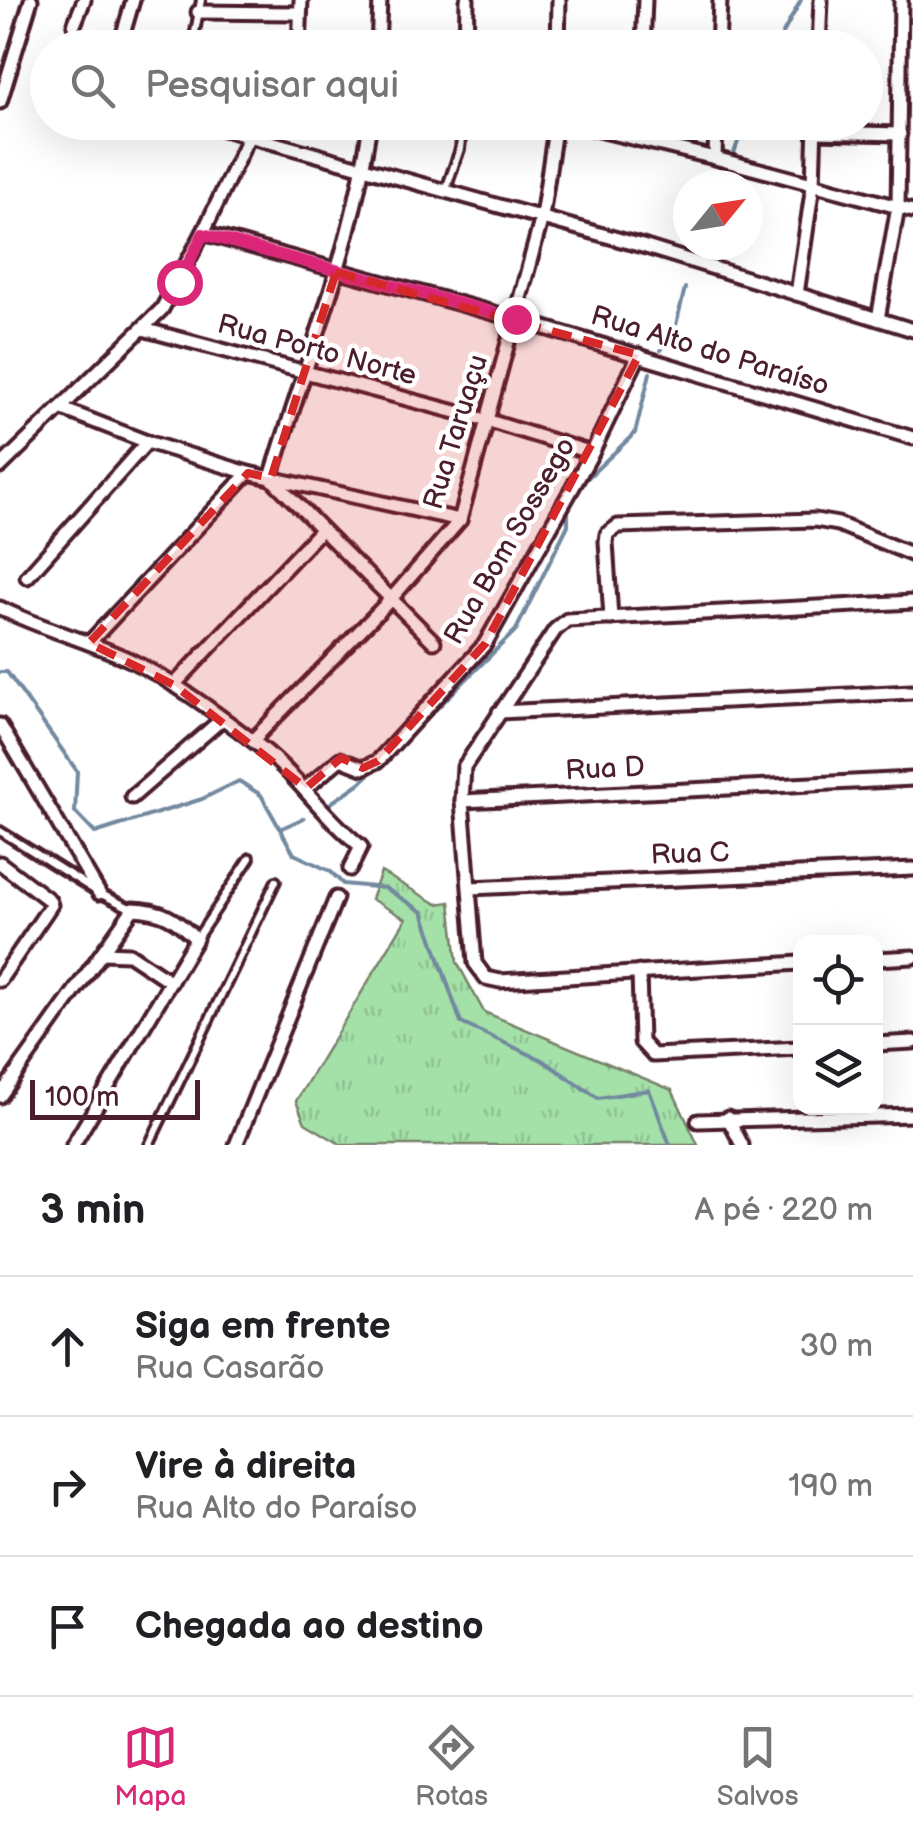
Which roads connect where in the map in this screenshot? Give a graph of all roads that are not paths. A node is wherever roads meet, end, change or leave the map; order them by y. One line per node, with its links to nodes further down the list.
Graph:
1 (31, 0): 21 (street)
2 (84, 0): 13 (street)
3 (133, 0): 14 (street)
4 (380, 0): 15 (street)
5 (467, 0): 16 (street)
6 (559, 0): 17 (street)
7 (645, 0): 18 (street)
8 (720, 0): 19 (street)
9 (821, 0): 20 (street)
10 (901, 0): 23 (street)
11 (199, 6): 12 (street)
12 (300, 7)
13 (74, 25)
14 (124, 30)
15 (379, 30)
16 (466, 30)
17 (558, 30)
18 (644, 30)
19 (719, 30)
20 (820, 30)
21 (0, 102)
22 (883, 133): 23 (street)
23 (900, 134): 36 (street)
24 (247, 140): 39 (street)
25 (263, 140): 33 (street)
26 (368, 140): 33 (street)
27 (461, 140): 35 (lane)
28 (553, 140): 38 (street, Rua Taruaçu)
29 (645, 140): 32 (street)
30 (716, 140): 32 (street)
31 (815, 140): 34 (street)
32 (715, 158): 34 (street)
33 (364, 169): 35 (street); 40 (street)
34 (813, 185): 36 (street); 41 (street)
35 (445, 192): 38 (street)
36 (898, 207): 37 (street); 43 (street)
37 (913, 211)
38 (542, 217): 41 (street); 42 (street, Rua Taruaçu)
39 (203, 234): 40 (street, Rua Alto do Paraíso); 44 (street)
40 (336, 272): 42 (street, Rua Alto do Paraíso); 47 (street)
41 (797, 294): 43 (street)
42 (516, 319): 46 (street, Rua Alto do Paraíso); 49 (street, Rua Taruaçu)
43 (878, 319): 45 (street)
44 (144, 329): 47 (street, Rua Porto Norte); 48 (street)
45 (913, 330)
46 (639, 356): 50 (street, Rua Alto do Paraíso); 52 (street, Rua Bom Sossego)
47 (302, 374): 49 (street, Rua Porto Norte); 55 (street)
48 (60, 408): 51 (street); 53 (street)
49 (486, 420): 52 (street, Rua Porto Norte); 56 (street, Rua Taruaçu)
50 (913, 438)
51 (147, 442): 54 (street); 59 (street)
52 (592, 454): 73 (street, Rua Bom Sossego)
53 (0, 466)
54 (248, 473): 55 (street); 65 (street)
55 (270, 478): 56 (street); 57 (street)
56 (460, 520): 60 (street, Rua Taruaçu)
57 (320, 531): 60 (street); 66 (street)
58 (913, 555): 63 (street)
59 (28, 576)
60 (391, 599): 64 (street); 71 (street, Rua Taruaçu)
61 (913, 602): 63 (street)
62 (0, 608): 65 (street)
63 (611, 618): 68 (street)
64 (434, 642)
65 (89, 643): 66 (street)
66 (174, 686): 69 (street)
67 (913, 692): 68 (street)
68 (500, 712): 75 (street)
69 (221, 720): 71 (street); 74 (street)
70 (0, 724): 83 (street)
71 (252, 740): 73 (street)
72 (913, 778): 75 (street, Rua D)
73 (306, 788): 79 (street)
74 (132, 797)
75 (462, 801): 82 (street)
76 (0, 831): 83 (lane)
77 (250, 858): 86 (lane)
78 (0, 863): 92 (street)
79 (350, 869)
80 (913, 869): 82 (street, Rua C)
81 (276, 881): 102 (lane)
82 (470, 888): 91 (street)
83 (99, 894): 85 (lane)
84 (336, 898): 103 (street)
85 (133, 909): 86 (street); 87 (street)
86 (196, 939): 93 (street)
87 (102, 952): 93 (street); 97 (street)
88 (913, 958): 89 (street)
89 (883, 960)
90 (793, 964): 91 (street)
91 (639, 972): 96 (street)
92 (0, 980)
93 (170, 982): 101 (street)
94 (913, 1042): 95 (street)
95 (883, 1044)
96 (793, 1048)
97 (0, 1096)
98 (913, 1116): 99 (street)
99 (728, 1118): 100 (street); 104 (street)
100 (698, 1120)
101 (73, 1145)
102 (149, 1145)
103 (236, 1145)
104 (742, 1145)

